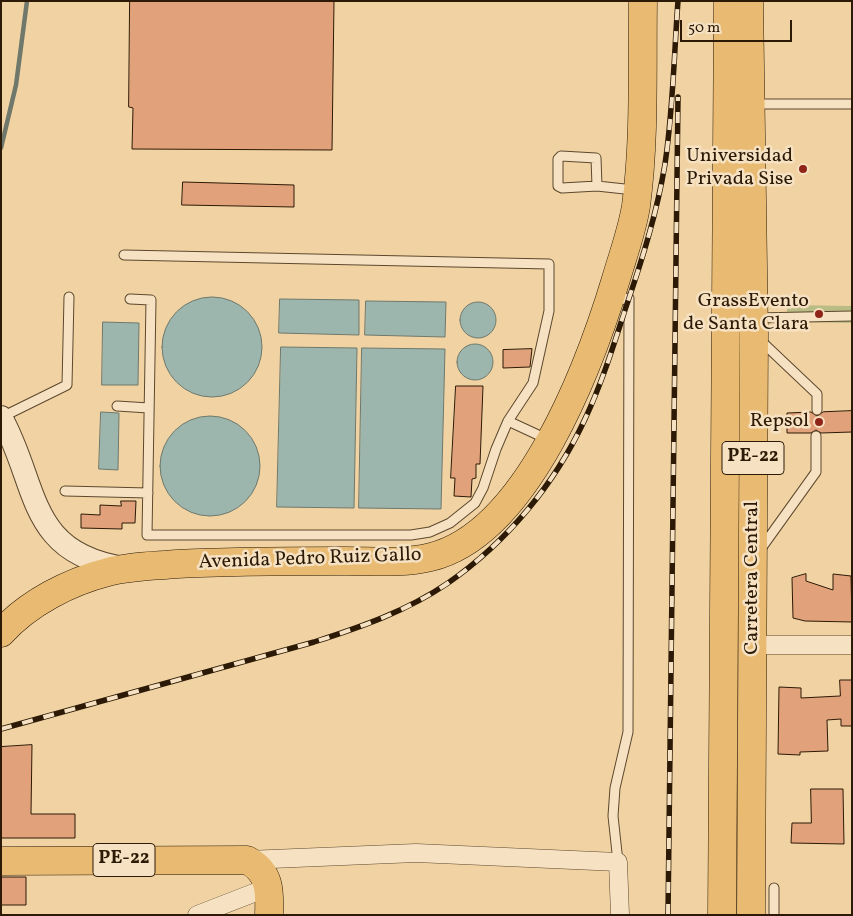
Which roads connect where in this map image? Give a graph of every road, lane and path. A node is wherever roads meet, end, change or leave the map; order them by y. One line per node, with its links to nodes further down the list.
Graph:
1 (643, 1): 7 (main road, Avenida Pedro Ruiz Gallo)
2 (728, 1): 36 (main road, Carretera Central)
3 (749, 1): 4 (main road, Carretera Central / PE-22)
4 (750, 104): 5 (lane); 13 (main road, Carretera Central / PE-22)
5 (852, 104)
6 (597, 186): 6 (lane); 7 (lane)
7 (637, 190): 11 (main road, Avenida Pedro Ruiz Gallo)
8 (124, 255): 18 (lane)
9 (69, 297): 17 (lane)
10 (130, 299): 15 (lane)
11 (609, 302): 20 (main road, Avenida Pedro Ruiz Gallo); 30 (lane)
12 (852, 316): 13 (lane)
13 (754, 326): 16 (lane); 23 (main road, Carretera Central / PE-22)
14 (117, 406): 15 (lane)
15 (149, 408): 22 (lane)
16 (817, 410)
17 (1, 417): 24 (street)
18 (508, 421): 20 (lane); 22 (lane)
19 (816, 436): 23 (lane)
20 (550, 440): 24 (main road, Avenida Pedro Ruiz Gallo)
21 (65, 491): 22 (lane)
22 (148, 493)
23 (753, 561): 26 (main road, Carretera Central / PE-22)
24 (124, 568): 25 (main road, Avenida Pedro Ruiz Gallo)
25 (1, 633)
26 (752, 645): 27 (street); 37 (main road, Carretera Central / PE-22)
27 (852, 645)
28 (246, 860): 29 (main road, PE-22); 30 (street); 31 (main road)
29 (1, 861)
30 (618, 862): 35 (street)
31 (269, 886): 33 (street); 34 (main road)
32 (774, 888): 38 (lane)
33 (197, 915)
34 (269, 915)
35 (620, 915)
36 (722, 915)
37 (751, 915)
38 (774, 915)

